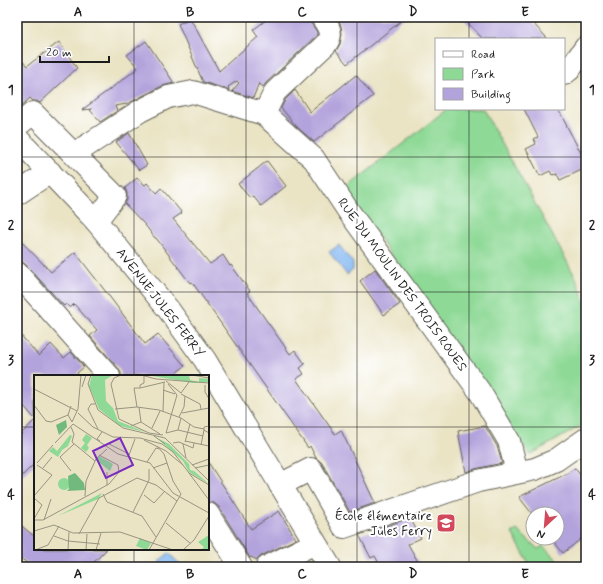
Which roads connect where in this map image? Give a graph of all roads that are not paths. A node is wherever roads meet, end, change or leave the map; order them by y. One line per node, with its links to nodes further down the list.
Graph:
1 (322, 17): 4 (street)
2 (586, 47): 3 (street)
3 (565, 73)
4 (264, 114): 7 (street); 14 (street, RUE DU MOULIN DES TROIS ROUES)
5 (17, 126): 7 (street)
6 (17, 138): 8 (street, AVENUE JULES FERRY)
7 (74, 154): 10 (street)
8 (50, 172): 9 (street); 10 (street, AVENUE JULES FERRY)
9 (17, 194)
10 (96, 221): 15 (street, AVENUE JULES FERRY)
11 (17, 273): 12 (street)
12 (108, 375)
13 (586, 439): 14 (street)
14 (517, 472): 15 (street)
15 (280, 485): 17 (street, AVENUE JULES FERRY)
16 (209, 516): 18 (street)
17 (315, 543): 19 (street); 20 (street, AVENUE JULES FERRY)
18 (240, 567)
19 (269, 567)
20 (330, 567)

